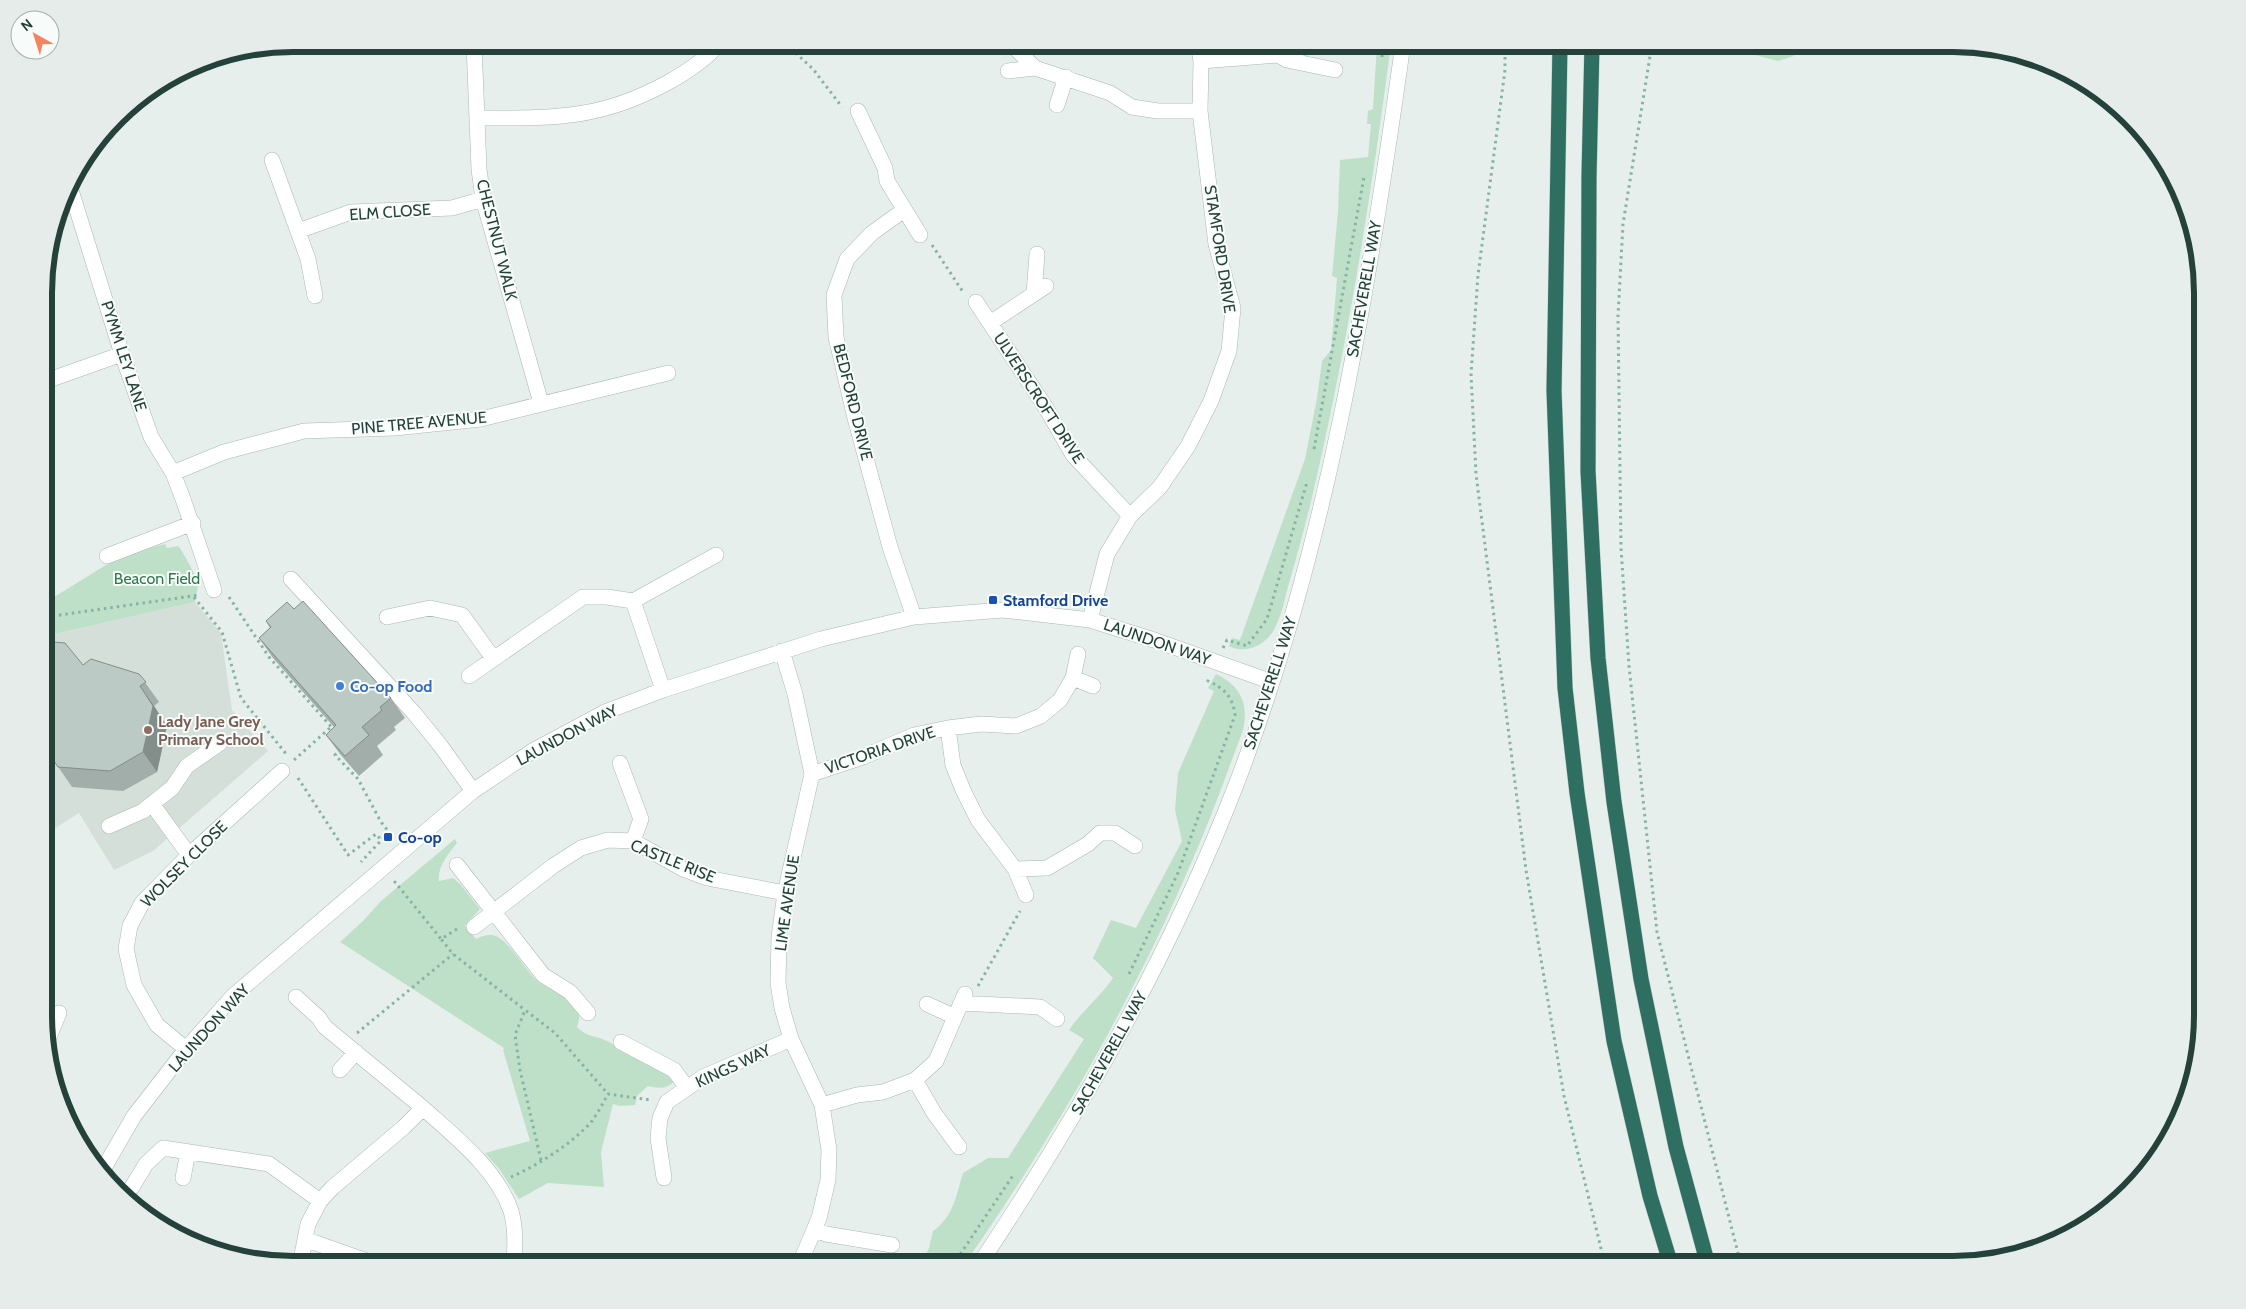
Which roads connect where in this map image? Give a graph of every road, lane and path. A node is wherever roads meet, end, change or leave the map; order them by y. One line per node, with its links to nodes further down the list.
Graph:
1 (474, 52): 20 (street, CHESTNUT WALK)
2 (709, 52): 20 (street)
3 (1019, 52): 13 (street)
4 (1199, 52): 12 (street, STAMFORD DRIVE)
5 (1289, 52): 11 (street)
6 (1402, 52): 53 (street, SACHEVERELL WAY)
7 (1505, 52): 114 (path)
8 (1560, 52): 115 (highway)
9 (1592, 52): 116 (highway)
10 (1651, 52): 117 (path)
11 (1278, 55): 12 (street); 14 (street)
12 (1201, 61): 19 (street, STAMFORD DRIVE)
13 (1035, 68): 15 (street); 16 (street)
14 (1335, 70)
15 (1008, 71)
16 (1066, 78): 17 (street); 19 (street)
17 (1057, 105)
18 (858, 111): 24 (street)
19 (1200, 111): 36 (street, STAMFORD DRIVE)
20 (478, 118): 23 (street, CHESTNUT WALK)
21 (272, 160): 25 (street)
22 (73, 197): 31 (street, PYMM LEY LANE)
23 (484, 199): 25 (street, ELM CLOSE); 34 (street, CHESTNUT WALK)
24 (904, 210): 26 (street); 46 (street, BEDFORD DRIVE)
25 (298, 231): 28 (street)
26 (920, 235): 29 (path)
27 (1037, 254): 30 (street, ULVERSCROFT DRIVE)
28 (315, 296)
29 (976, 302): 30 (street, ULVERSCROFT DRIVE)
30 (990, 323): 36 (street, ULVERSCROFT DRIVE)
31 (122, 354): 33 (street); 35 (street, PYMM LEY LANE)
32 (668, 373): 34 (street, PINE TREE AVENUE)
33 (52, 379)
34 (541, 403): 35 (street, PINE TREE AVENUE)
35 (173, 473): 37 (street, PYMM LEY LANE)
36 (1130, 516): 47 (street, STAMFORD DRIVE)
37 (193, 523): 39 (street); 41 (street, PYMM LEY LANE)
38 (716, 555): 43 (street)
39 (107, 556)
40 (292, 578): 64 (street)
41 (214, 590): 42 (path); 56 (path)
42 (194, 596): 44 (path); 62 (path)
43 (633, 601): 50 (street); 55 (street)
44 (52, 616)
45 (387, 617): 50 (street)
46 (914, 617): 47 (street, LAUNDON WAY); 48 (street, LAUNDON WAY)
47 (1090, 620): 53 (street, LAUNDON WAY)
48 (782, 651): 55 (street, LAUNDON WAY); 63 (street, LIME AVENUE)
49 (1078, 654): 52 (street, VICTORIA DRIVE)
50 (494, 658): 51 (street)
51 (469, 676)
52 (1073, 678): 54 (street); 57 (street, VICTORIA DRIVE)
53 (1272, 682): 113 (street, SACHEVERELL WAY)
54 (1092, 686)
55 (663, 690): 64 (street, LAUNDON WAY)
56 (331, 727): 58 (path); 62 (path)
57 (948, 728): 63 (street, VICTORIA DRIVE); 74 (street, VICTORIA DRIVE)
58 (336, 733)
59 (220, 743): 65 (street)
60 (346, 744): 67 (path)
61 (620, 763): 69 (street)
62 (288, 766): 68 (path); 71 (street, WOLSEY CLOSE)
63 (812, 774): 75 (street, LIME AVENUE)
64 (472, 791): 89 (street, LAUNDON WAY)
65 (152, 804): 66 (street); 71 (street)
66 (110, 826)
67 (389, 832)
68 (382, 841)
69 (633, 841): 75 (street, CASTLE RISE); 77 (street, CASTLE RISE)
70 (1135, 846): 74 (street)
71 (188, 855): 89 (street, WOLSEY CLOSE)
72 (1035, 859): 74 (street)
73 (456, 865): 77 (street)
74 (1014, 869): 76 (street, VICTORIA DRIVE)
75 (785, 893): 86 (street, LIME AVENUE)
76 (1026, 895): 82 (path)
77 (492, 912): 78 (street, CASTLE RISE); 84 (street)
78 (474, 927): 79 (path)
79 (453, 954): 83 (path); 88 (path)
80 (296, 997): 88 (street)
81 (927, 1004): 82 (street)
82 (960, 1005): 85 (street); 91 (street)
83 (525, 1010): 93 (path); 99 (path)
84 (588, 1013)
85 (1057, 1019)
86 (792, 1039): 92 (street, KINGS WAY); 95 (street, LIME AVENUE)
87 (621, 1042): 92 (street)
88 (351, 1048): 90 (street); 96 (street)
89 (186, 1049): 100 (street, LAUNDON WAY)
90 (340, 1070)
91 (915, 1080): 95 (street); 97 (street)
92 (687, 1088): 94 (street, KINGS WAY)
93 (608, 1094): 94 (path); 99 (path)
94 (667, 1102): 102 (street)
95 (822, 1105): 106 (street, LIME AVENUE)
96 (423, 1108): 103 (street); 105 (street)
97 (959, 1147)
98 (188, 1152): 101 (street); 104 (street); 105 (street)
99 (540, 1160): 103 (path)
100 (105, 1166)
101 (183, 1178)
102 (664, 1178)
103 (496, 1183): 111 (street)
104 (132, 1187)
105 (320, 1201): 107 (street)
106 (815, 1230): 108 (street); 112 (street, LIME AVENUE)
107 (305, 1241): 109 (street); 110 (street)
108 (892, 1246)
109 (302, 1256)
110 (353, 1256)
111 (515, 1256)
112 (803, 1256)
113 (985, 1256)
114 (1603, 1256)
115 (1667, 1256)
116 (1706, 1256)
117 (1739, 1256)

